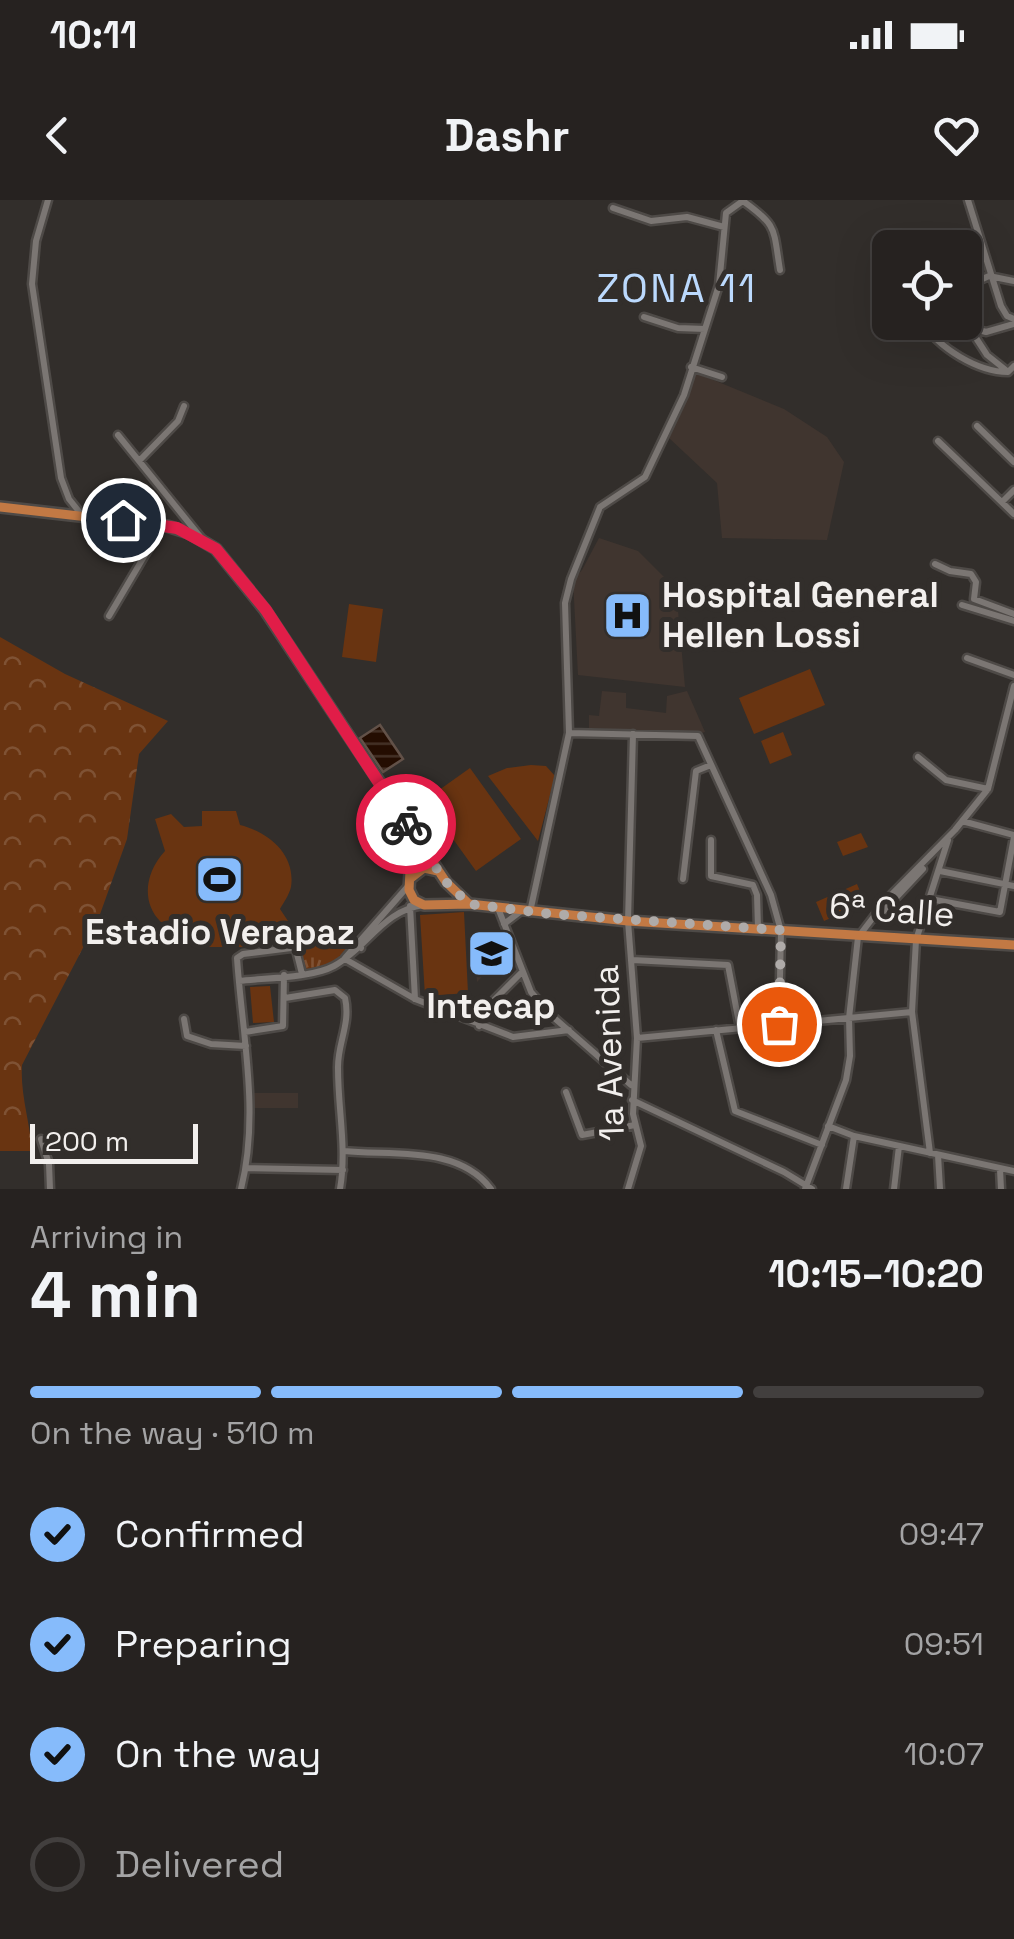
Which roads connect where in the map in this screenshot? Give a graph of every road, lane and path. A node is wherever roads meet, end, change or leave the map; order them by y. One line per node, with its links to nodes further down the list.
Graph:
1 (48, 200): 29 (street)
2 (968, 200): 7 (street)
3 (738, 202): 5 (street); 6 (street)
4 (613, 208): 5 (street)
5 (724, 227): 12 (street)
6 (780, 270)
7 (995, 277): 8 (street); 9 (street); 11 (street)
8 (982, 278)
9 (1014, 281)
10 (644, 317): 12 (street)
11 (1014, 322): 13 (street)
12 (705, 329): 16 (street)
13 (982, 330)
14 (935, 340): 17 (street)
15 (978, 340): 17 (street)
16 (691, 367): 18 (street); 39 (street)
17 (1011, 369)
18 (722, 378)
19 (184, 406): 23 (street)
20 (977, 426): 24 (street)
21 (118, 435): 23 (street)
22 (938, 441): 26 (street)
23 (139, 461): 31 (street)
24 (1014, 462)
25 (1014, 490): 26 (street)
26 (1002, 502): 28 (street)
27 (0, 508): 29 (main road)
28 (1014, 514)
29 (82, 516): 30 (main road)
30 (162, 525): 31 (main road); 34 (street)
31 (202, 540): 45 (main road)
32 (935, 564): 35 (street)
33 (962, 605): 35 (street)
34 (110, 616)
35 (1014, 618)
36 (967, 658): 37 (street)
37 (1014, 674)
38 (1014, 686): 43 (street)
39 (569, 733): 40 (street); 61 (street)
40 (634, 734): 42 (street); 62 (street, 1a Avenida)
41 (918, 757): 43 (street)
42 (710, 765): 52 (street); 65 (street)
43 (988, 789): 44 (street)
44 (962, 821): 46 (street); 47 (street)
45 (404, 822): 51 (main road); 53 (main road)
46 (955, 830): 49 (street); 66 (street)
47 (1014, 836): 54 (street)
48 (711, 840): 64 (street)
49 (948, 840): 50 (street); 66 (street)
50 (940, 871): 54 (street); 56 (street)
51 (443, 878): 53 (main road); 57 (main road); 58 (main road)
52 (683, 879)
53 (410, 881): 58 (main road); 70 (street)
54 (1004, 884): 55 (street); 56 (street)
55 (1014, 886)
56 (930, 899): 67 (street)
57 (469, 904): 58 (main road, 6ª Calle); 60 (main road, 6ª Calle)
58 (428, 905): 59 (street)
59 (410, 906): 70 (street); 78 (street)
60 (498, 908): 61 (main road, 6ª Calle); 63 (street)
61 (525, 912): 62 (main road, 6ª Calle); 63 (street)
62 (628, 920): 64 (main road, 6ª Calle); 72 (street, 1a Avenida)
63 (504, 924): 73 (street)
64 (758, 928): 65 (main road, 6ª Calle)
65 (781, 930): 66 (main road, 6ª Calle); 82 (street)
66 (858, 936): 67 (main road, 6ª Calle); 80 (street)
67 (916, 940): 68 (main road, 6ª Calle); 79 (street)
68 (1014, 945)
69 (295, 946): 70 (street); 74 (street); 76 (street)
70 (358, 946): 71 (street)
71 (345, 959): 74 (street); 78 (street)
72 (632, 960): 84 (street); 88 (street, 1a Avenida)
73 (522, 972): 83 (street); 85 (street)
74 (302, 974): 75 (street)
75 (284, 975): 76 (street); 77 (street)
76 (239, 981): 87 (street)
77 (286, 998): 87 (street); 99 (street)
78 (416, 999): 83 (street)
79 (912, 1012): 80 (street); 100 (street)
80 (850, 1018): 82 (street); 94 (street)
81 (184, 1019): 89 (street)
82 (779, 1024): 84 (street)
83 (478, 1026): 85 (street)
84 (740, 1028): 86 (street)
85 (569, 1030): 90 (street)
86 (716, 1030): 88 (street); 97 (street)
87 (245, 1032): 89 (street)
88 (637, 1038): 90 (street, 1a Avenida)
89 (246, 1046): 101 (street)
90 (632, 1085): 92 (street, 1a Avenida)
91 (566, 1092): 93 (street)
92 (632, 1100): 93 (street, 1a Avenida); 105 (street)
93 (635, 1125): 110 (street, 1a Avenida)
94 (828, 1126): 95 (street); 97 (street)
95 (854, 1136): 98 (street); 111 (street)
96 (40, 1139): 106 (street)
97 (822, 1145): 105 (street)
98 (899, 1146): 100 (street); 112 (street)
99 (344, 1151): 103 (street); 109 (street)
100 (934, 1154): 102 (street); 113 (street)
101 (246, 1168): 103 (street); 107 (street)
102 (1000, 1169): 104 (street); 114 (street)
103 (342, 1170): 108 (street)
104 (1014, 1171)
105 (807, 1188)
106 (50, 1189)
107 (241, 1189)
108 (340, 1189)
109 (491, 1189)
110 (628, 1189)
111 (846, 1189)
112 (894, 1189)
113 (940, 1189)
114 (1000, 1189)

